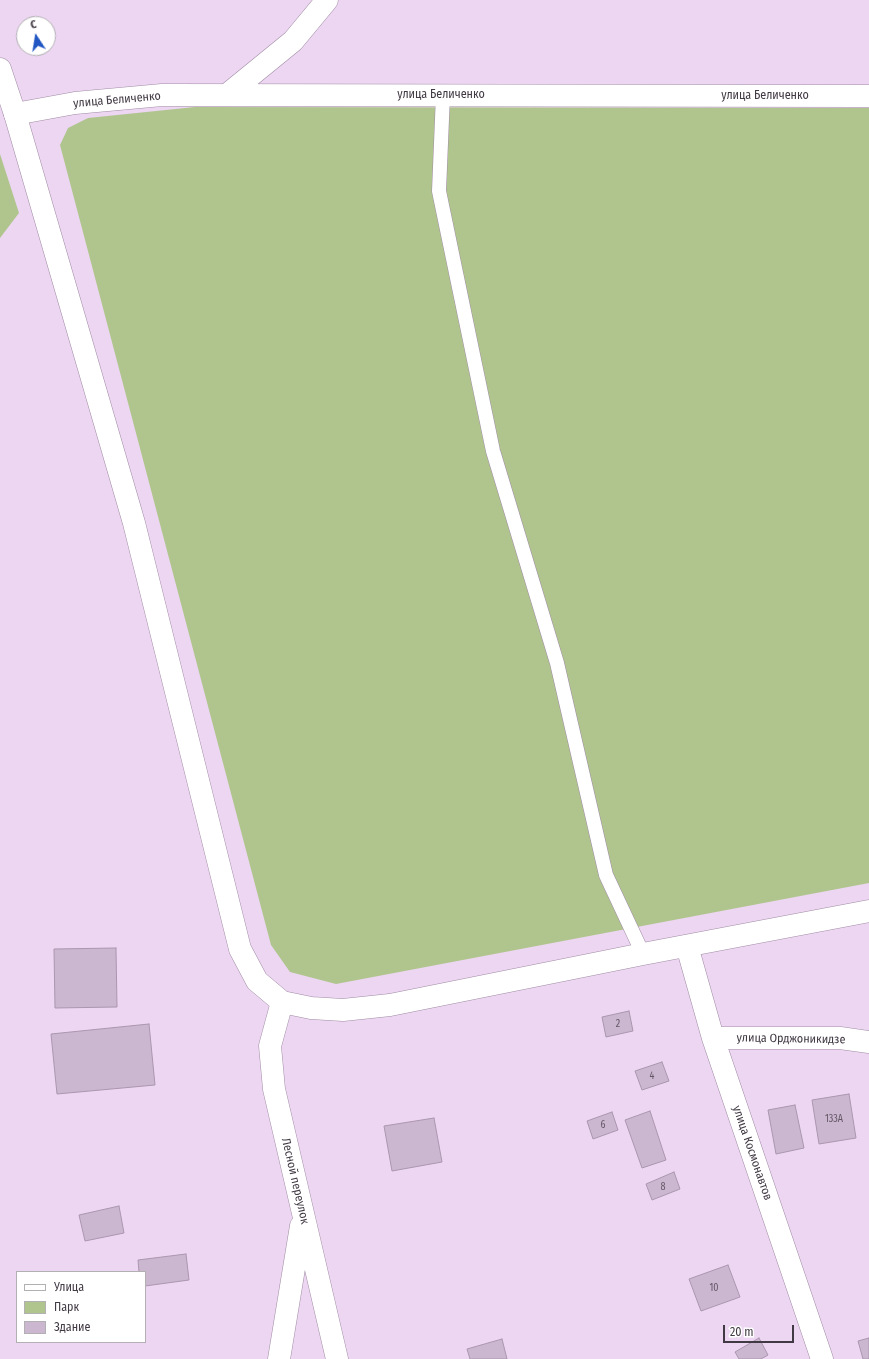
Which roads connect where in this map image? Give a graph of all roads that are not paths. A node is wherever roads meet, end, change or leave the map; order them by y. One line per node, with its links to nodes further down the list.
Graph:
1 (327, 0): 3 (street)
2 (0, 69): 6 (street)
3 (228, 94): 4 (street, улица Беличенко); 6 (street, улица Беличенко)
4 (443, 95): 5 (street, улица Беличенко); 9 (lane)
5 (869, 96)
6 (15, 114): 10 (street)
7 (869, 911): 8 (street)
8 (687, 946): 9 (street); 11 (street, улица Космонавтов)
9 (643, 954): 10 (street)
10 (282, 1002): 13 (street, Лесной переулок)
11 (713, 1038): 12 (street, улица Орджоникидзе); 16 (street, улица Космонавтов)
12 (869, 1042)
13 (303, 1215): 14 (street); 15 (street, Лесной переулок)
14 (279, 1359)
15 (337, 1359)
16 (822, 1359)

